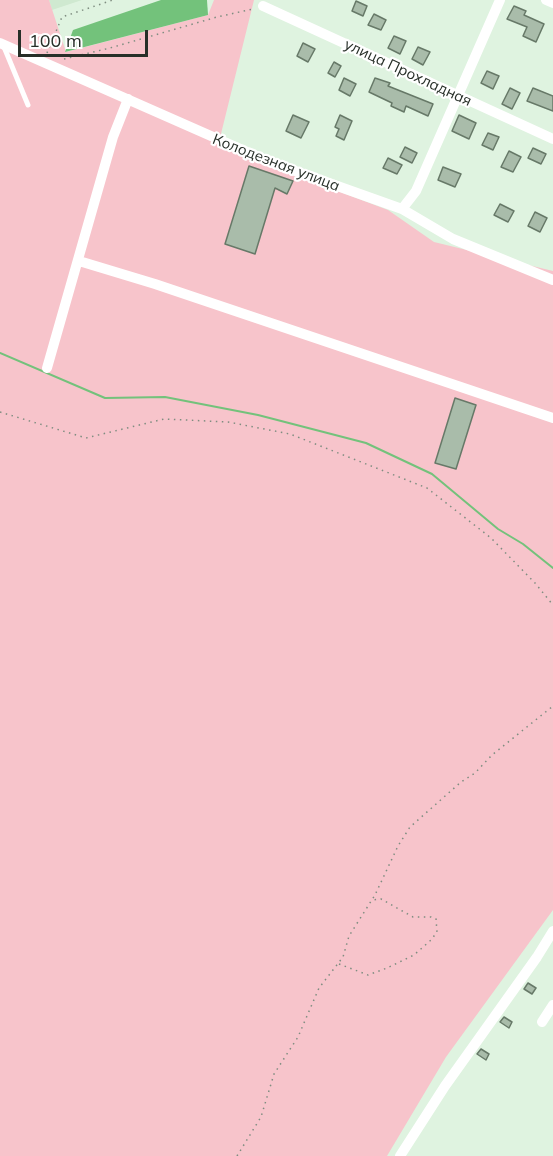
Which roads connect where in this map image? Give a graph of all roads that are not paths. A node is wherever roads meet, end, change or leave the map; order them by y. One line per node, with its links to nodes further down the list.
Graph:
1 (500, 0): 6 (street)
2 (546, 0): 3 (street)
3 (553, 3)
4 (263, 6): 6 (street, улица Прохладная)
5 (2, 44): 7 (street, Колодезная улица); 8 (lane)
6 (457, 95): 9 (street, улица Прохладная); 10 (street)
7 (128, 99): 10 (street, Колодезная улица); 11 (street)
8 (28, 105)
9 (553, 139)
10 (402, 209): 12 (street, Колодезная улица)
11 (78, 261): 13 (street); 14 (street)
12 (553, 280)
13 (47, 368)
14 (553, 418)
15 (553, 931): 18 (street)
16 (553, 1005): 17 (street)
17 (542, 1022)
18 (400, 1156)

